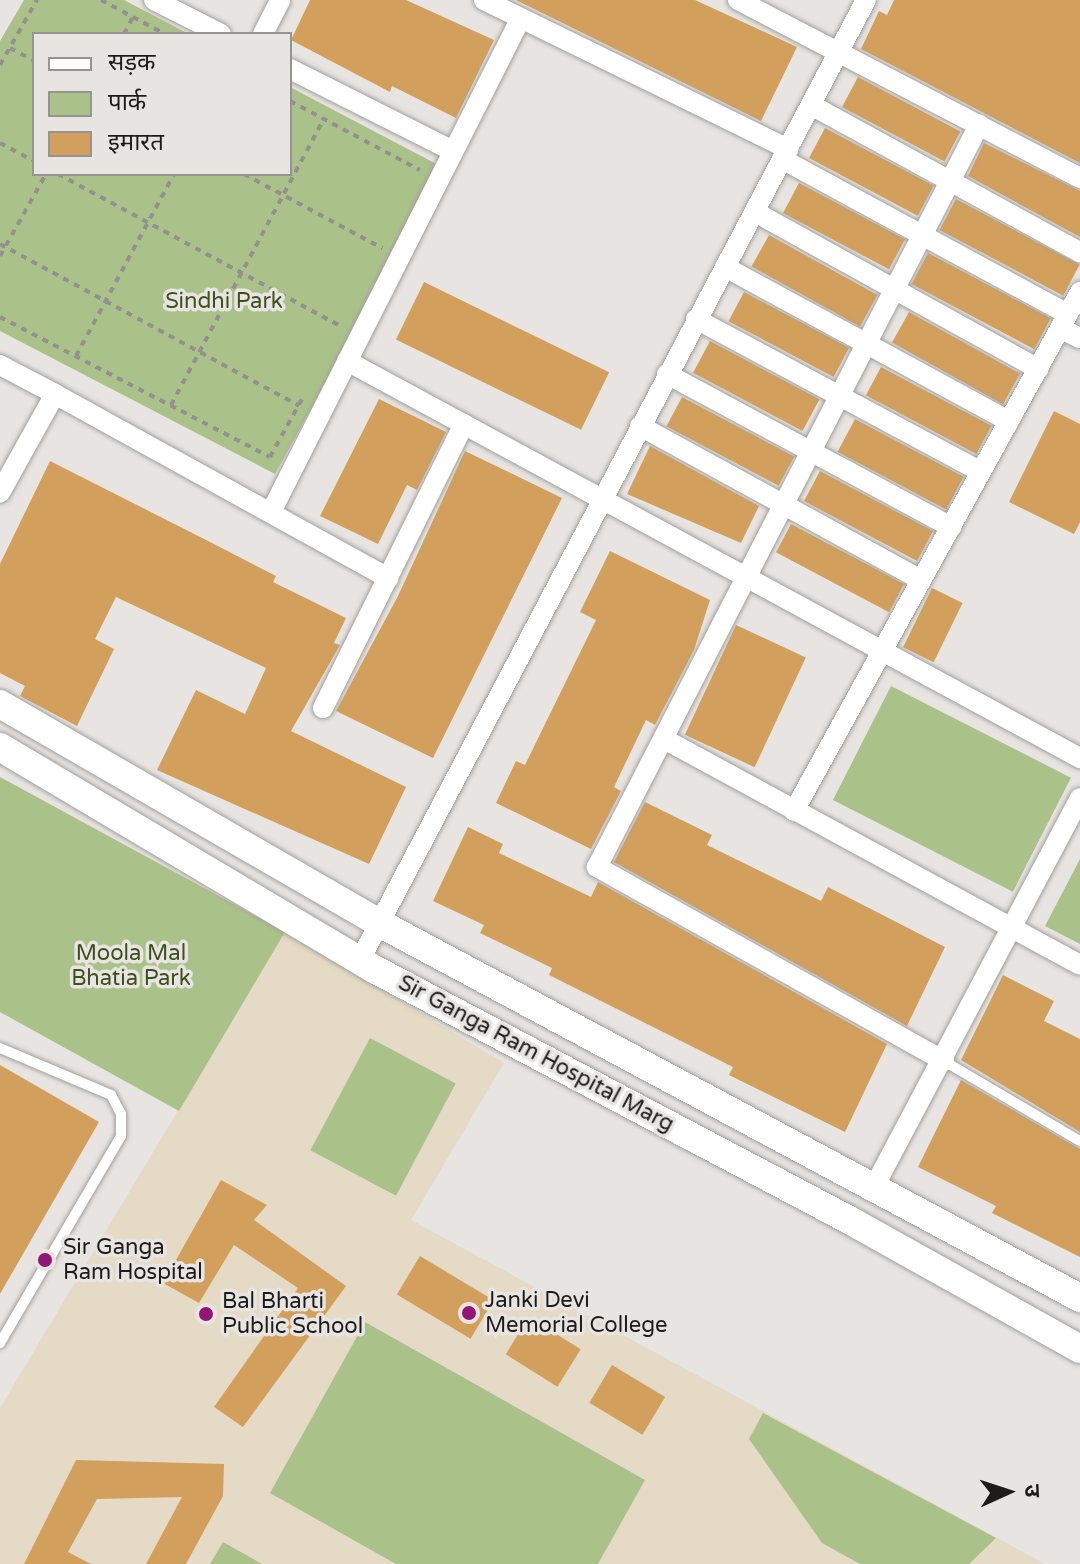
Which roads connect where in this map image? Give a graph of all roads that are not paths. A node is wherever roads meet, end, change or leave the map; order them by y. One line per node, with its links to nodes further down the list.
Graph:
1 (154, 0): 7 (street)
2 (280, 0): 8 (street)
3 (484, 0): 6 (street)
4 (738, 0): 9 (street)
5 (866, 0): 9 (street)
6 (521, 18): 13 (street); 14 (street)
7 (217, 32)
8 (264, 32)
9 (838, 52): 11 (street); 12 (street)
10 (292, 70): 13 (street)
11 (811, 105): 14 (street); 16 (street)
12 (979, 125): 15 (street); 16 (street)
13 (453, 151): 27 (street)
14 (785, 154): 17 (street); 18 (street)
15 (1080, 178)
16 (950, 181): 18 (street); 19 (street)
17 (755, 212): 20 (street); 21 (street)
18 (922, 235): 21 (street); 24 (street)
19 (1080, 252)
20 (725, 267): 23 (street); 26 (street)
21 (893, 289): 26 (street); 29 (street)
22 (1080, 292): 24 (street)
23 (696, 319): 30 (street); 32 (street)
24 (1064, 321): 25 (street); 29 (street)
25 (1080, 338)
26 (865, 343): 32 (street); 33 (street)
27 (347, 361): 34 (street); 41 (street)
28 (0, 365): 31 (street)
29 (1038, 369): 33 (street)
30 (667, 374): 35 (street); 36 (street)
31 (55, 394): 38 (street); 41 (street)
32 (838, 395): 36 (street); 37 (street)
33 (1009, 421): 37 (street)
34 (464, 424): 39 (street); 44 (street)
35 (640, 426): 39 (street); 40 (street)
36 (809, 451): 40 (street); 42 (street)
37 (981, 472): 42 (street)
38 (0, 493)
39 (601, 498): 43 (street); 54 (street)
40 (781, 503): 43 (street); 45 (street)
41 (272, 510): 44 (street)
42 (951, 527): 45 (street)
43 (744, 574): 46 (street); 49 (street)
44 (389, 578): 48 (street)
45 (921, 580): 46 (street)
46 (882, 650): 51 (street); 53 (street)
47 (0, 704): 54 (street, Sir Ganga Ram Hospital Marg)
48 (323, 708)
49 (664, 739): 53 (street); 59 (street)
50 (0, 747): 56 (street, Sir Ganga Ram Hospital Marg)
51 (1080, 758)
52 (1080, 798): 55 (street)
53 (794, 811): 55 (street)
54 (381, 924): 56 (street); 61 (street, Sir Ganga Ram Hospital Marg)
55 (1013, 930): 57 (street); 59 (street)
56 (360, 960): 62 (street, Sir Ganga Ram Hospital Marg)
57 (1080, 965)
58 (0, 1048): 64 (lane)
59 (944, 1061): 60 (lane); 61 (street)
60 (1080, 1141)
61 (874, 1187): 62 (street); 63 (street, Sir Ganga Ram Hospital Marg)
62 (853, 1222): 65 (street, Sir Ganga Ram Hospital Marg)
63 (1080, 1298)
64 (0, 1343)
65 (1080, 1349)

